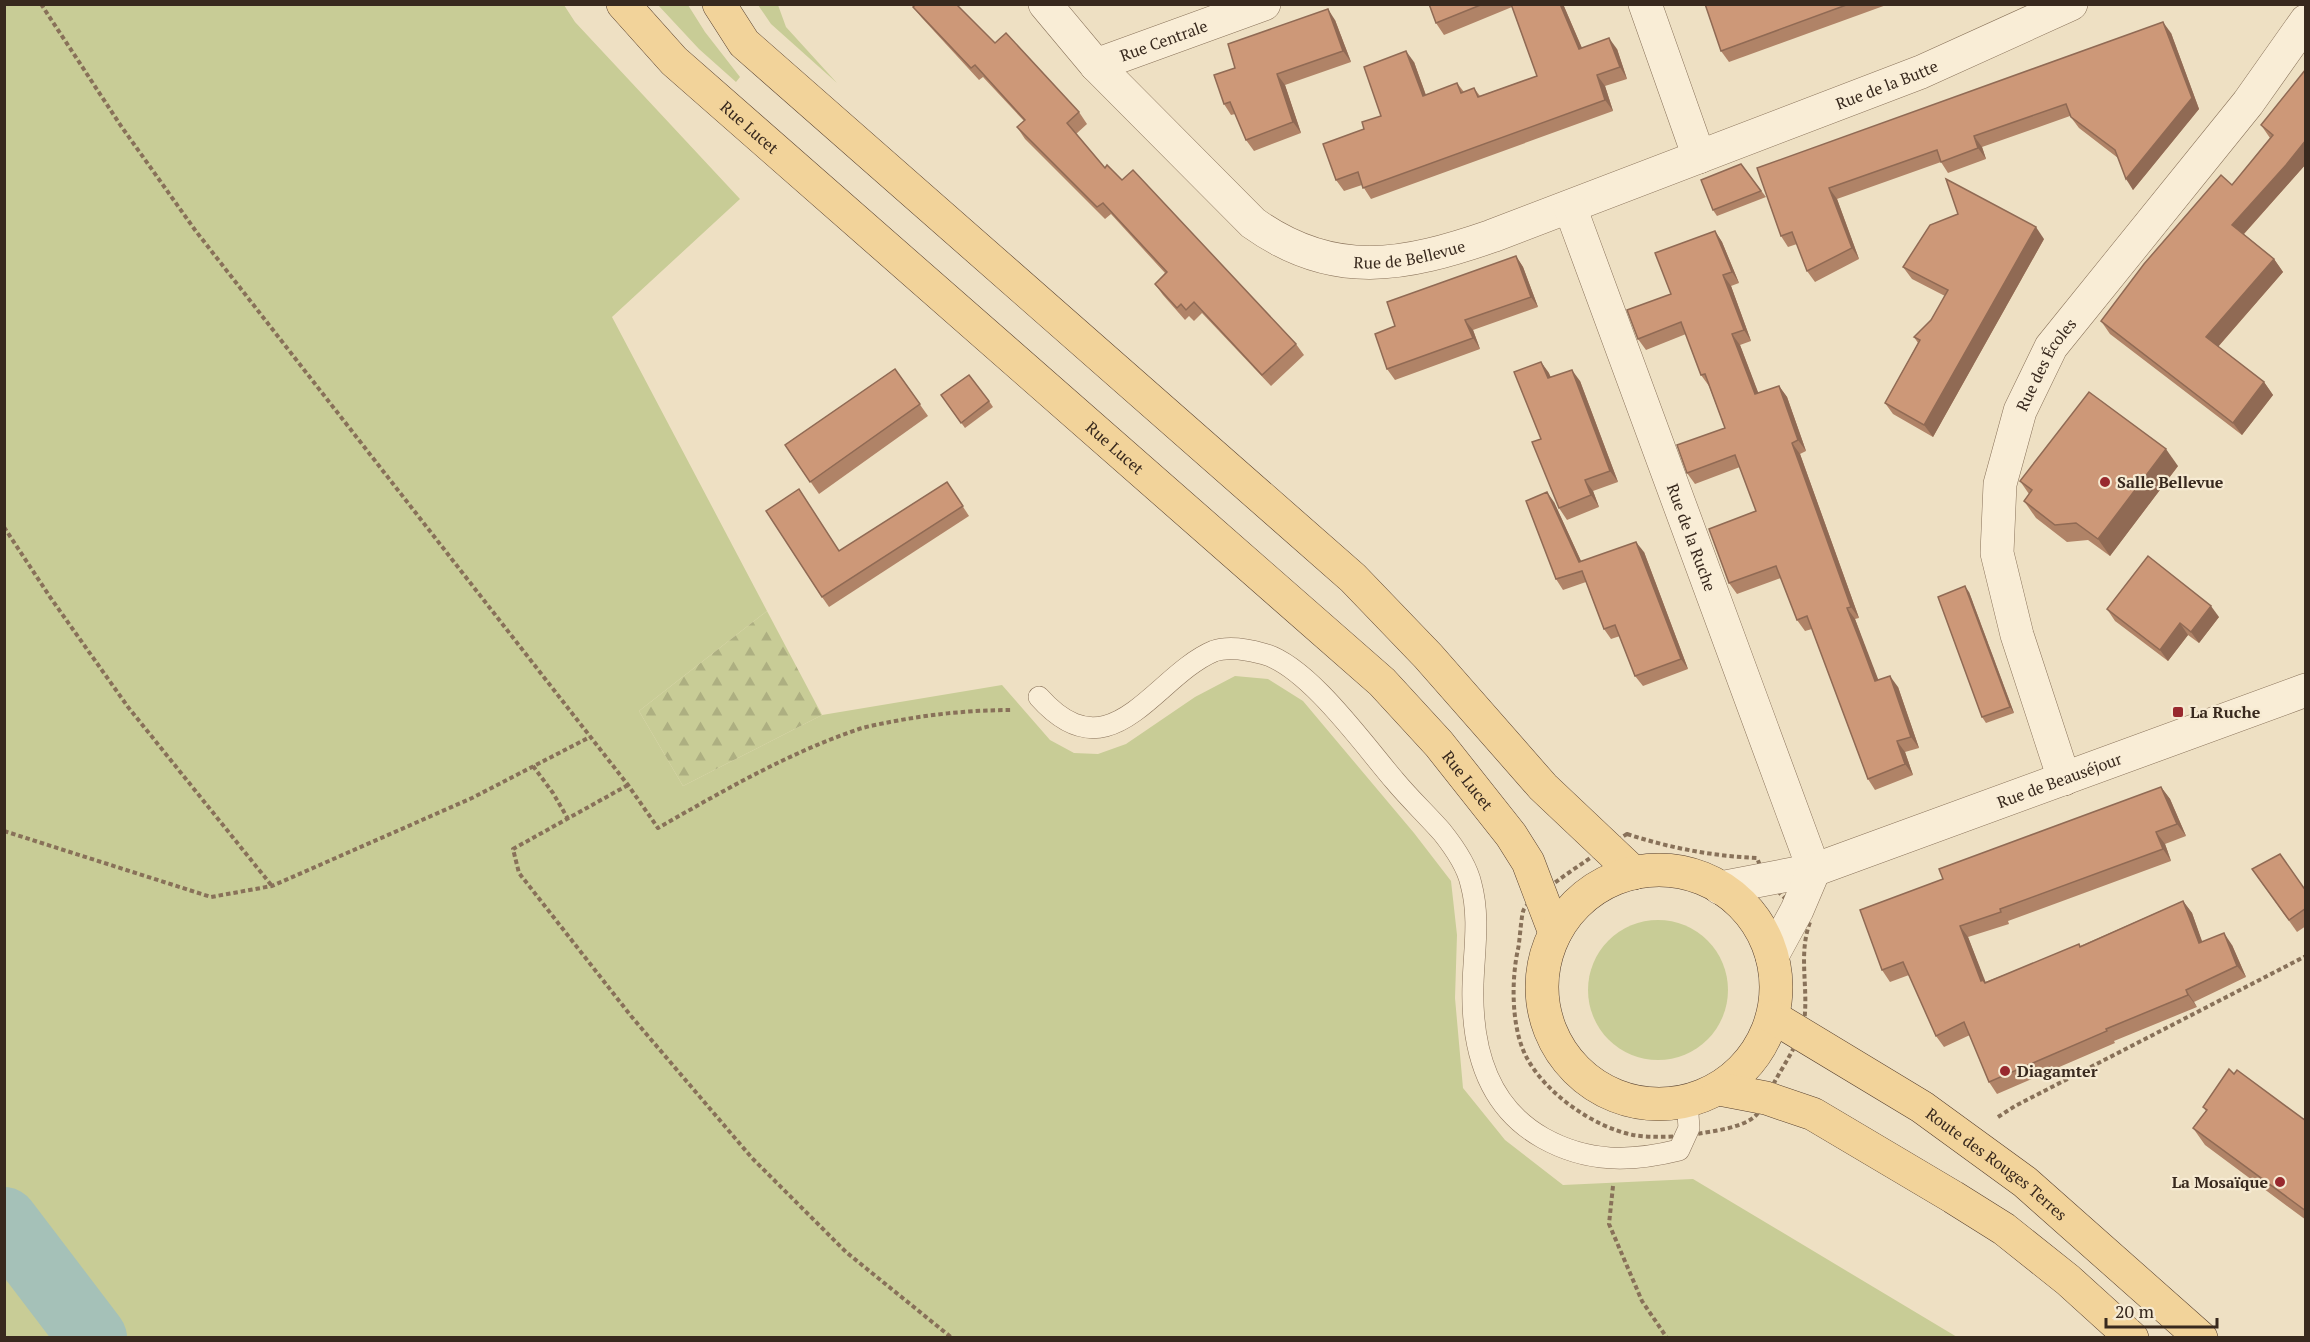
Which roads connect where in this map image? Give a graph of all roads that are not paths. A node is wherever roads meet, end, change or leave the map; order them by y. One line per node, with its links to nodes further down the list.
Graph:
1 (622, 4): 17 (main road, Rue Lucet)
2 (719, 4): 15 (main road)
3 (1045, 4): 8 (street, Rue de Bellevue)
4 (1264, 4): 8 (street, Rue Centrale)
5 (1645, 4): 9 (street)
6 (2071, 4): 9 (street, Rue de la Butte)
7 (2306, 21): 13 (street, Rue des Écoles)
8 (1096, 65): 10 (street, Rue de Bellevue)
9 (1699, 157): 10 (street, Rue de Bellevue)
10 (1570, 207): 14 (street, Rue de la Ruche)
11 (2306, 690): 13 (street, Rue de Beauséjour)
12 (1039, 697): 21 (lane)
13 (2064, 778): 14 (street, Rue de Beauséjour)
14 (1814, 870): 16 (street, Rue de Beauséjour); 18 (street)
15 (1634, 873): 16 (main road); 17 (main road)
16 (1720, 888): 18 (main road)
17 (1555, 933): 21 (main road)
18 (1772, 956): 19 (main road)
19 (1787, 1025): 20 (main road); 23 (main road, Route des Rouges Terres)
20 (1719, 1089): 21 (main road); 22 (main road)
21 (1687, 1101)
22 (2132, 1338)
23 (2201, 1338)

